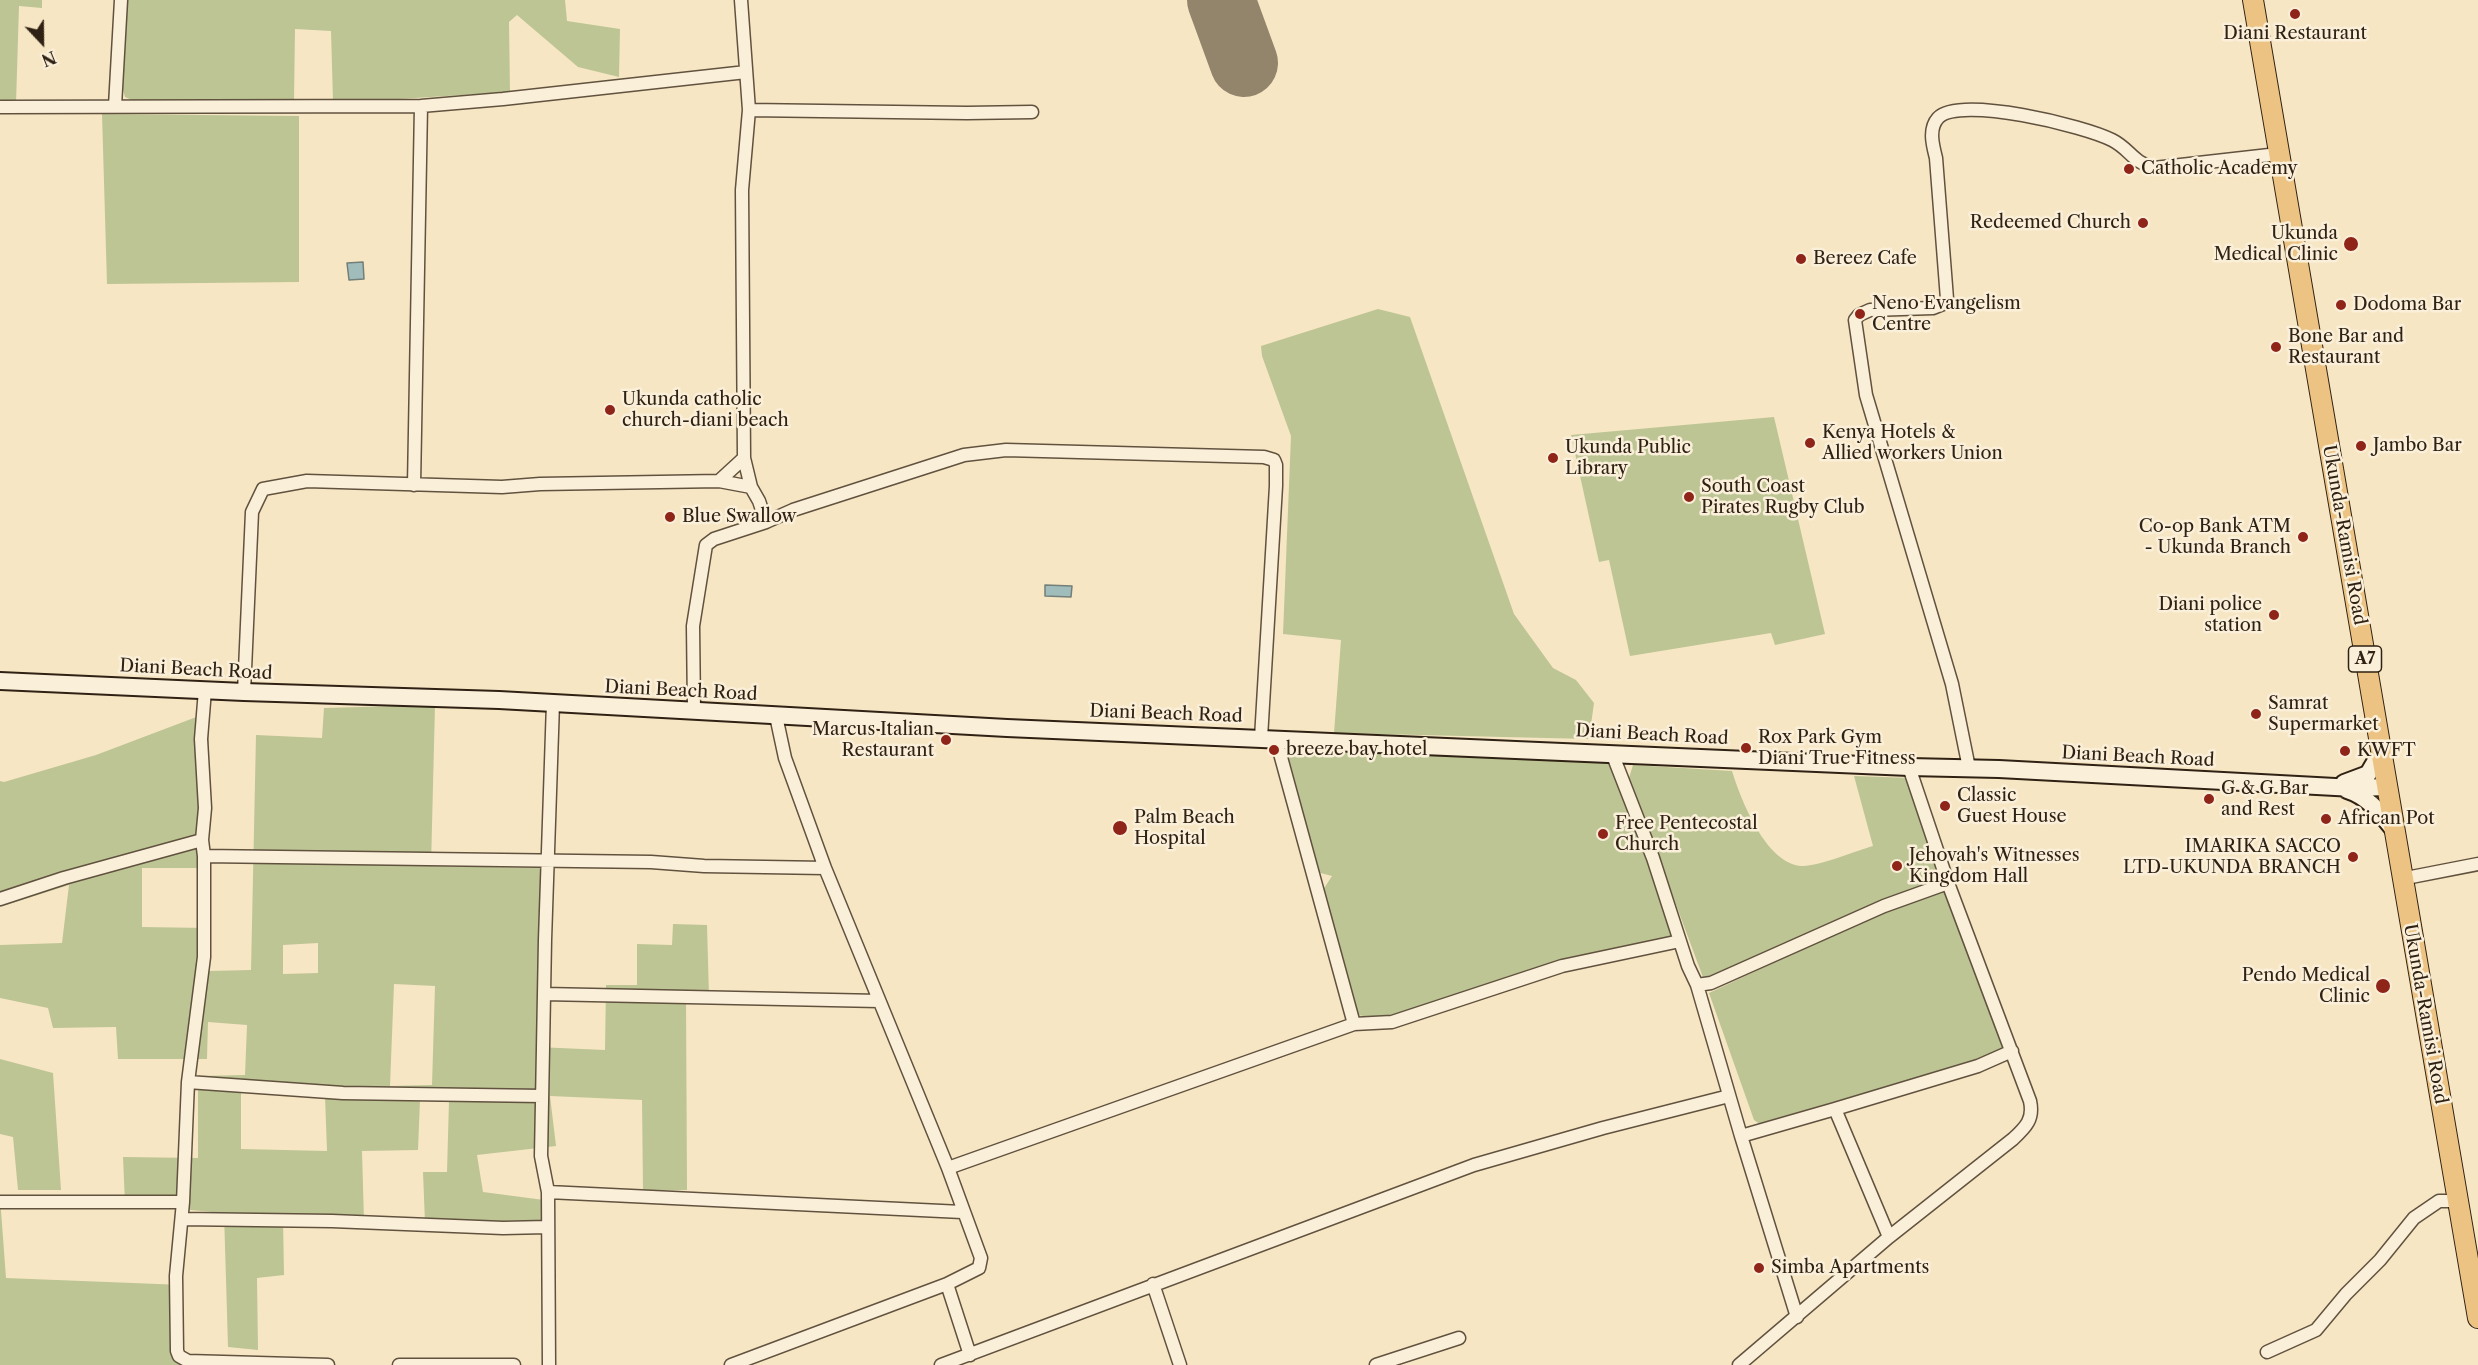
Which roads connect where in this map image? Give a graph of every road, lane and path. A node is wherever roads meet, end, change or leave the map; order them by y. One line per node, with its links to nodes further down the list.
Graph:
1 (121, 0): 5 (street)
2 (741, 0): 4 (street)
3 (2253, 0): 10 (highway, Ukunda-Ramisi Road / A7)
4 (746, 72): 6 (street); 8 (street)
5 (116, 106): 6 (street); 7 (street)
6 (421, 106): 13 (street)
7 (0, 107)
8 (749, 110): 9 (street); 11 (street)
9 (1032, 112)
10 (2278, 154): 23 (highway, Ukunda-Ramisi Road / A7); 26 (street)
11 (744, 458): 12 (street); 14 (street)
12 (719, 481): 13 (street); 14 (street)
13 (414, 485): 18 (street)
14 (751, 487): 15 (street)
15 (766, 522): 20 (street); 22 (street)
16 (0, 681): 17 (main road, Diani Beach Road)
17 (205, 690): 18 (main road, Diani Beach Road); 30 (street)
18 (244, 692): 19 (main road, Diani Beach Road)
19 (553, 703): 20 (main road, Diani Beach Road); 32 (street)
20 (694, 710): 21 (main road, Diani Beach Road)
21 (776, 716): 22 (main road, Diani Beach Road); 34 (street)
22 (1269, 738): 24 (main road, Diani Beach Road); 42 (street)
23 (2381, 752): 27 (main road); 28 (highway, Ukunda-Ramisi Road / A7)
24 (1612, 753): 25 (main road, Diani Beach Road); 38 (street)
25 (1909, 767): 26 (main road, Diani Beach Road); 36 (street)
26 (1969, 768): 27 (main road, Diani Beach Road)
27 (2331, 786): 28 (main road, Diani Beach Road); 29 (main road)
28 (2387, 787): 29 (highway, Ukunda-Ramisi Road / A7)
29 (2395, 831): 35 (highway, Ukunda-Ramisi Road / A7)
30 (202, 840): 31 (street); 37 (street)
31 (204, 856): 32 (street); 44 (street)
32 (547, 861): 34 (street); 40 (street)
33 (2478, 864): 35 (street)
34 (825, 868): 41 (street)
35 (2401, 879): 51 (highway, Ukunda-Ramisi Road / A7)
36 (1948, 883): 39 (street); 43 (street)
37 (0, 899)
38 (1680, 941): 39 (street); 42 (street)
39 (1697, 985): 46 (street)
40 (544, 994): 41 (street); 45 (street)
41 (879, 1001): 49 (street)
42 (1354, 1023): 49 (street)
43 (2012, 1051): 47 (street); 57 (street)
44 (188, 1082): 45 (street); 53 (street)
45 (542, 1096): 50 (street)
46 (1729, 1096): 48 (street); 59 (street)
47 (1835, 1109): 48 (street); 57 (street)
48 (1741, 1136): 60 (street)
49 (948, 1168): 54 (street)
50 (548, 1192): 54 (street); 56 (street)
51 (2458, 1201): 61 (highway, Ukunda-Ramisi Road / A7); 63 (street)
52 (0, 1202): 53 (street)
53 (183, 1202): 55 (street)
54 (962, 1212): 58 (street)
55 (182, 1220): 56 (street); 65 (street)
56 (547, 1227): 68 (street)
57 (1888, 1237): 60 (street)
58 (947, 1284): 64 (street); 69 (street)
59 (1153, 1284): 64 (street); 71 (street)
60 (1797, 1317): 73 (street)
61 (2478, 1318)
62 (1459, 1338): 72 (street)
63 (2267, 1352)
64 (970, 1355): 70 (street)
65 (328, 1365)
66 (399, 1365): 67 (street)
67 (514, 1365)
68 (549, 1365)
69 (731, 1365)
70 (941, 1365)
71 (1180, 1365)
72 (1376, 1365)
73 (1739, 1365)

